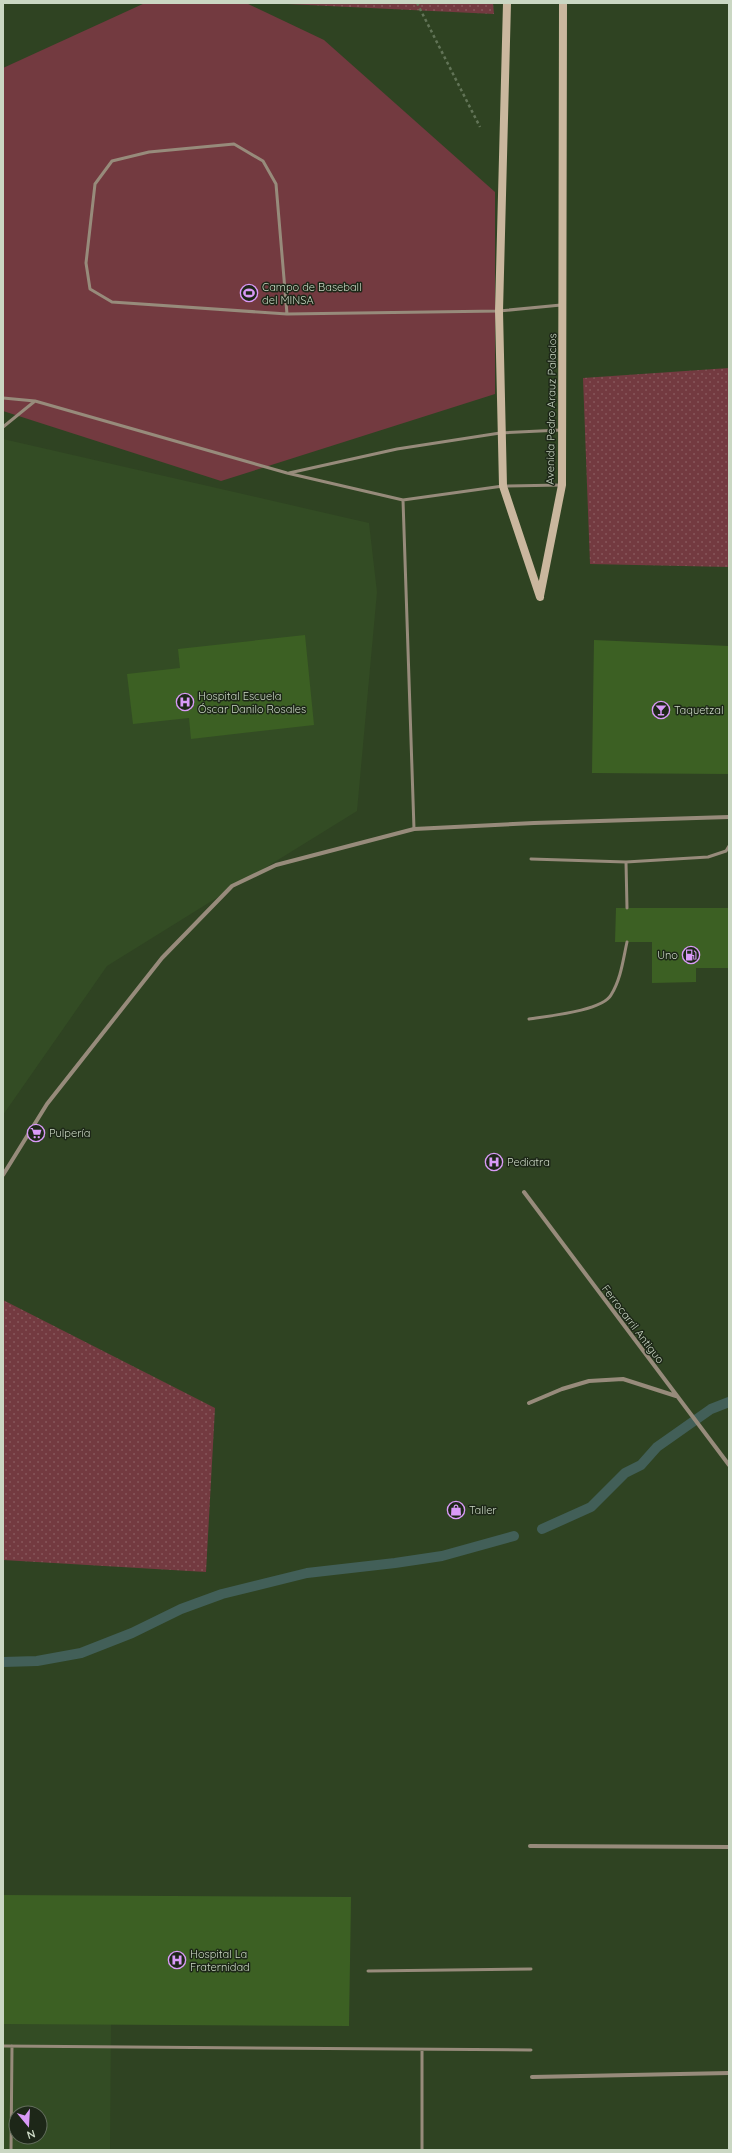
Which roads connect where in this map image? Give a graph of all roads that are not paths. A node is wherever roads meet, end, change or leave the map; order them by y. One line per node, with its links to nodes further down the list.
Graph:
1 (506, 3): 4 (street, Avenida Pedro Arauz Palacios)
2 (563, 3): 3 (street, Avenida Pedro Arauz Palacios)
3 (563, 304): 4 (lane); 9 (street, Avenida Pedro Arauz Palacios)
4 (499, 311): 5 (lane); 10 (street, Avenida Pedro Arauz Palacios)
5 (287, 314): 5 (lane)
6 (3, 398): 7 (lane)
7 (35, 401): 8 (lane); 11 (lane)
8 (3, 427)
9 (563, 430): 10 (lane); 12 (street, Avenida Pedro Arauz Palacios)
10 (500, 433): 11 (lane); 13 (street, Avenida Pedro Arauz Palacios)
11 (287, 473): 14 (lane)
12 (562, 485): 13 (lane); 13 (street, Avenida Pedro Arauz Palacios)
13 (503, 486): 14 (lane)
14 (403, 500): 16 (lane)
15 (729, 817): 16 (street)
16 (414, 829): 23 (street)
17 (729, 846): 19 (lane)
18 (531, 858): 19 (lane)
19 (626, 862): 20 (lane)
20 (627, 908)
21 (627, 942): 22 (lane)
22 (529, 1019)
23 (3, 1175)
24 (524, 1192): 25 (street, Ferrocarril Antiguo)
25 (676, 1397): 26 (street); 27 (street, Ferrocarril Antiguo)
26 (529, 1403)
27 (729, 1465)
28 (530, 1846): 29 (street)
29 (729, 1847)
30 (531, 1969): 31 (lane)
31 (368, 1971)
32 (3, 2046): 33 (lane)
33 (12, 2046): 34 (lane); 38 (lane)
34 (422, 2050): 35 (lane); 39 (lane)
35 (531, 2050)
36 (729, 2073): 37 (street)
37 (532, 2077)
38 (11, 2150)
39 (422, 2150)

